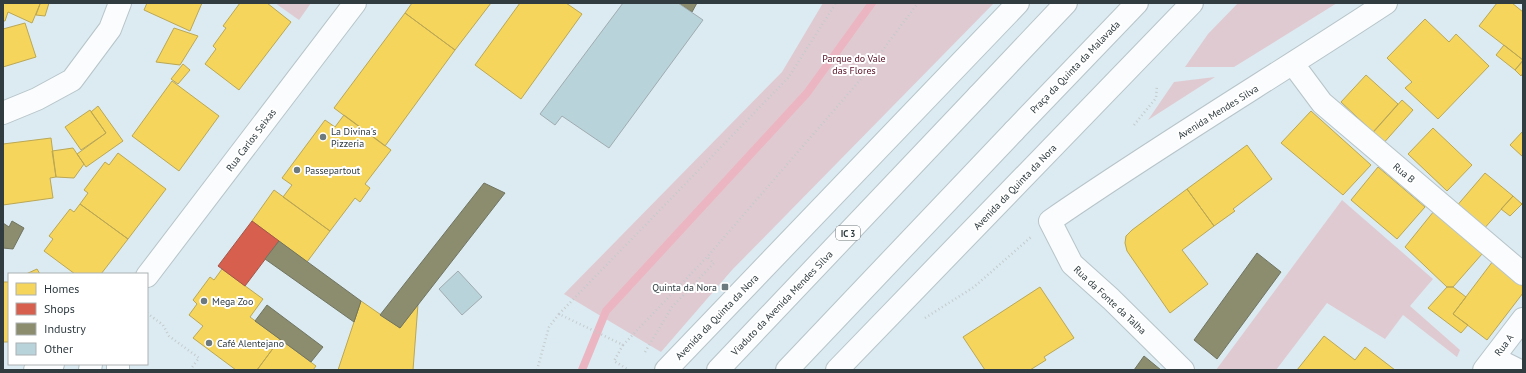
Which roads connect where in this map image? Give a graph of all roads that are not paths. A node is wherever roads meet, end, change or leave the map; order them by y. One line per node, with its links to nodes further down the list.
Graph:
1 (120, 3): 9 (main road)
2 (355, 3): 12 (main road, Rua Carlos Seixas)
3 (1018, 3): 17 (main road, Avenida da Quinta da Nora)
4 (1066, 3): 18 (main road, Viaduto da Avenida Mendes Silva / IC 3)
5 (1137, 3): 19 (main road, Praça da Quinta da Malavada)
6 (1192, 3): 20 (main road, Avenida da Quinta da Nora)
7 (1386, 3): 8 (main road, Avenida Mendes Silva)
8 (1293, 64): 10 (main road, Avenida Mendes Silva); 11 (main road, Rua B)
9 (3, 113)
10 (1050, 221): 21 (main road, Rua da Fonte da Talha)
11 (1523, 274)
12 (148, 275)
13 (1523, 319): 14 (main road, Rua A)
14 (1489, 364): 22 (main road)
15 (49, 365): 16 (main road)
16 (35, 370)
17 (666, 370)
18 (718, 370)
19 (786, 370)
20 (837, 370)
21 (1183, 370)
22 (1518, 370)

